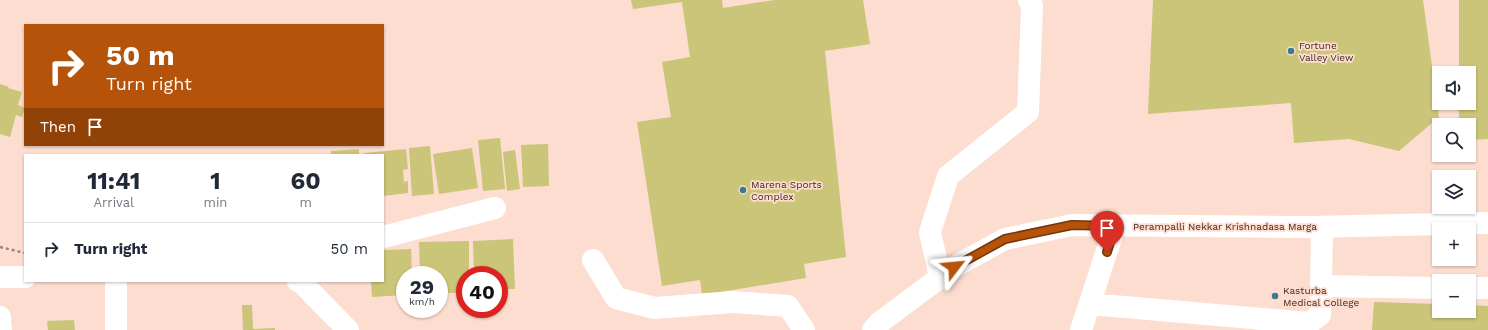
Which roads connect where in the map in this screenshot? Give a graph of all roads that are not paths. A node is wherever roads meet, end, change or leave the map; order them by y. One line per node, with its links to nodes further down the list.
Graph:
1 (1029, 0): 9 (street)
2 (496, 208): 6 (street)
3 (1488, 223): 5 (street, Perampalli Nekkar Krishnadasa Marga)
4 (1115, 226): 5 (street, Perampalli Nekkar Krishnadasa Marga); 9 (street, Perampalli Nekkar Krishnadasa Marga); 17 (street)
5 (1322, 227): 13 (street)
6 (384, 237)
7 (593, 260): 22 (street)
8 (24, 276): 10 (street)
9 (940, 277): 23 (street, Perampalli Nekkar Krishnadasa Marga)
10 (0, 278)
11 (116, 282): 20 (street)
12 (300, 282): 21 (street)
13 (1321, 286): 14 (street); 17 (street)
14 (1432, 288)
15 (1476, 288): 16 (street)
16 (1488, 288)
17 (1090, 304): 24 (street)
18 (0, 317): 19 (street)
19 (1, 330)
20 (116, 330)
21 (348, 330)
22 (804, 330)
23 (873, 330)
24 (1081, 330)

